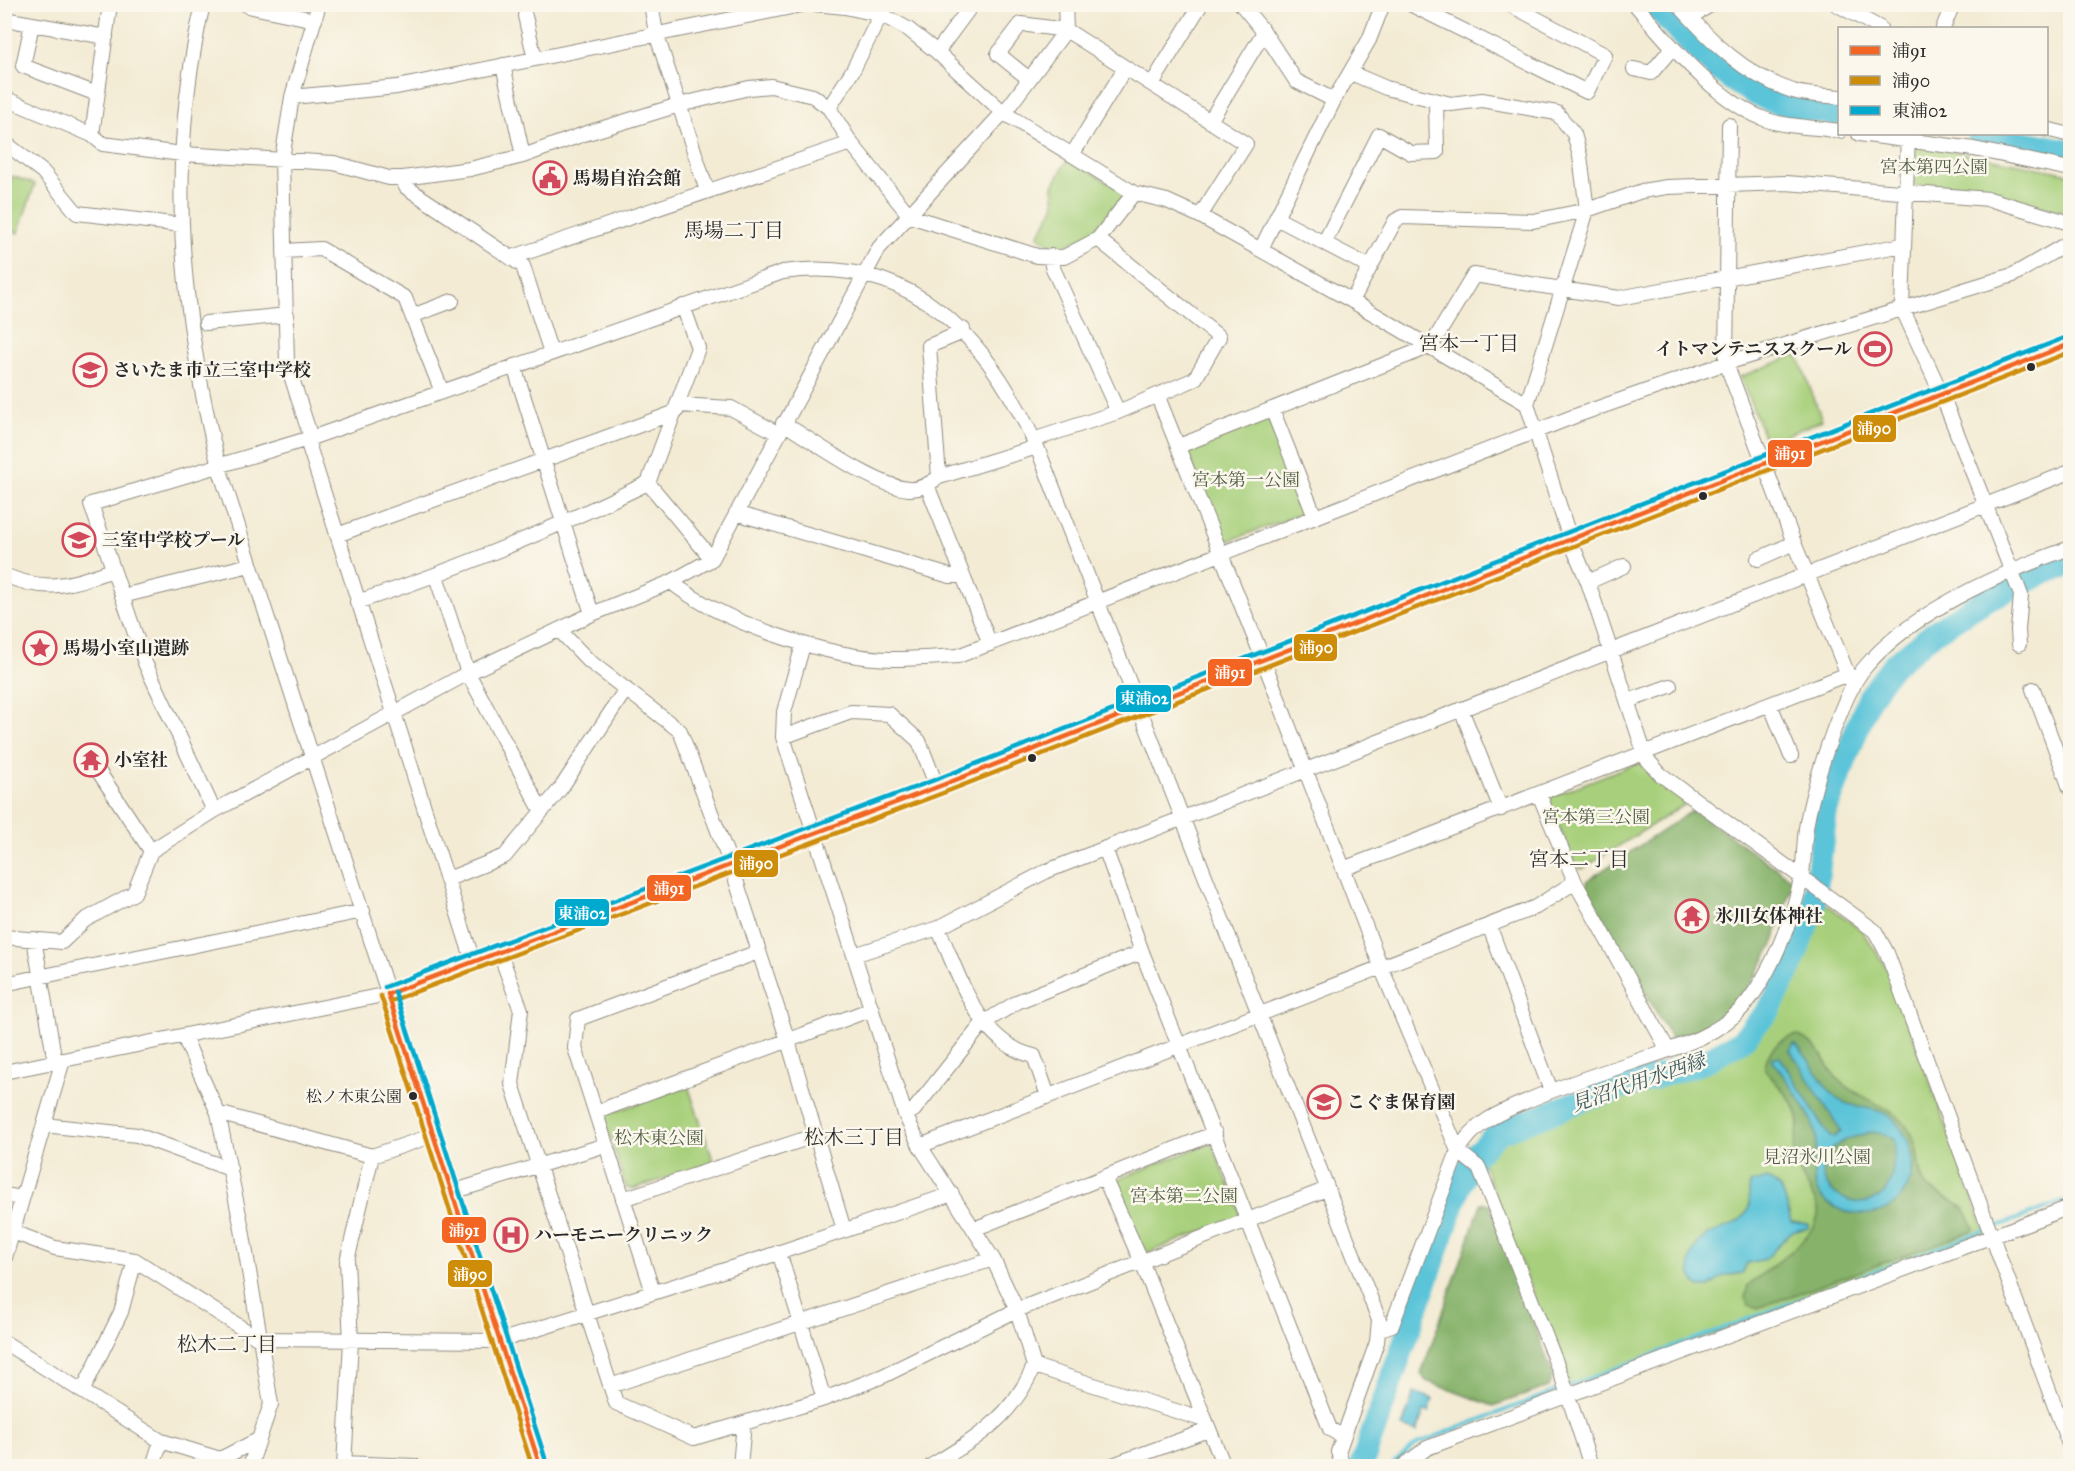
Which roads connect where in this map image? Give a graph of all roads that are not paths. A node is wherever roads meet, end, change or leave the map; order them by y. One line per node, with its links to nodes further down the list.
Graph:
1 (110, 4): 32 (street)
2 (202, 4): 61 (street)
3 (319, 4): 25 (street)
4 (651, 4): 31 (street)
5 (806, 4): 20 (street)
6 (815, 4): 21 (street)
7 (969, 4): 34 (street)
8 (1065, 4): 29 (street)
9 (1201, 4): 41 (street)
10 (1241, 4): 30 (street)
11 (1383, 4): 39 (street)
12 (1410, 4): 13 (street)
13 (1509, 4)
14 (1635, 4): 33 (street)
15 (1678, 4): 23 (street)
16 (1712, 4): 23 (street)
17 (1836, 4): 27 (street)
18 (1953, 4): 28 (street)
19 (248, 6): 25 (street)
20 (748, 10): 31 (street)
21 (884, 10): 34 (street); 49 (street)
22 (525, 16): 35 (street)
23 (1690, 17): 44 (street)
24 (4, 19): 26 (street)
25 (315, 20): 43 (street)
26 (32, 24): 32 (street); 42 (street)
27 (1878, 27)
28 (1943, 27)
29 (1066, 30): 37 (street); 40 (street); 40 (street)
30 (1264, 32): 46 (street); 52 (street)
31 (656, 33): 35 (street); 48 (street)
32 (105, 37): 42 (street)
33 (1673, 47): 38 (street); 51 (street)
34 (937, 52): 50 (street)
35 (535, 59): 36 (street)
36 (503, 65): 43 (street); 63 (street)
37 (1125, 68): 41 (street); 62 (street)
38 (1634, 69)
39 (1351, 73): 46 (street); 47 (street)
40 (1029, 79): 50 (street)
41 (1152, 84): 52 (street)
42 (97, 94): 55 (street)
43 (292, 97): 64 (street)
44 (1838, 97)
45 (4, 98): 55 (street)
46 (1334, 100): 74 (street)
47 (1436, 101): 71 (street); 79 (street)
48 (679, 105): 49 (street); 63 (street); 68 (street)
49 (829, 108): 60 (street)
50 (1004, 113): 62 (street); 72 (street)
51 (1730, 113): 54 (street); 67 (street)
52 (1210, 121): 73 (street)
53 (2048, 130): 57 (street)
54 (1838, 131)
55 (92, 135): 61 (street)
56 (1884, 135): 58 (street)
57 (2070, 135)
58 (1908, 136): 65 (street); 70 (street)
59 (4, 142): 76 (street)
60 (851, 143): 68 (street); 72 (street)
61 (182, 154): 64 (street); 76 (street)
62 (1072, 155): 69 (street)
63 (523, 156): 66 (street)
64 (282, 159): 66 (street); 82 (street)
65 (2070, 169)
66 (404, 178): 84 (street)
67 (1728, 183): 70 (street); 71 (street); 87 (street)
68 (707, 191): 84 (street)
69 (1134, 193): 73 (street); 77 (street)
70 (1905, 193): 75 (street); 80 (street)
71 (1587, 210): 85 (street); 88 (street)
72 (910, 216): 83 (street); 86 (street)
73 (1200, 216): 81 (street)
74 (1276, 218): 79 (street); 81 (street)
75 (2070, 223)
76 (182, 225): 116 (street)
77 (1098, 239): 83 (street); 104 (street)
78 (2070, 242): 92 (street)
79 (1324, 243): 85 (street)
80 (1903, 245): 87 (street); 92 (street)
81 (1261, 249): 90 (street)
82 (284, 251): 93 (street); 94 (street)
83 (1051, 256): 108 (street)
84 (513, 257): 99 (street)
85 (1370, 267): 90 (street)
86 (864, 276): 91 (street); 96 (street); 109 (street)
87 (1727, 278): 88 (street); 100 (street)
88 (1562, 289): 98 (street); 105 (street)
89 (452, 301): 94 (street)
90 (1352, 301): 98 (street)
91 (683, 306): 99 (street); 106 (street)
92 (1902, 308): 100 (street); 103 (street)
93 (286, 315): 95 (street); 111 (street)
94 (412, 316): 102 (street)
95 (206, 323)
96 (963, 329): 112 (street); 118 (street)
97 (2070, 344): 103 (street)
98 (1431, 346): 105 (street); 107 (street)
99 (551, 353): 101 (street)
100 (1726, 363): 110 (street); 115 (street)
101 (514, 366): 102 (street); 114 (street)
102 (442, 392): 111 (street)
103 (1942, 395): 115 (street); 120 (street)
104 (1158, 397): 108 (street); 113 (street)
105 (1527, 404): 110 (street)
106 (677, 408): 109 (street); 114 (street); 119 (street)
107 (1272, 409): 113 (street); 122 (street)
108 (1118, 412): 112 (street)
109 (780, 428): 118 (street); 121 (street)
110 (1536, 430): 122 (street); 125 (street)
111 (309, 439): 116 (street); 124 (street)
112 (1035, 444): 118 (street); 142 (street)
113 (1179, 446): 128 (street)
114 (544, 459): 123 (street); 124 (street)
115 (1766, 464): 125 (street); 126 (street)
116 (219, 467): 131 (street); 133 (street)
117 (2070, 472): 120 (street)
118 (933, 481): 138 (street)
119 (648, 483): 123 (street); 129 (street)
120 (1985, 505): 134 (street); 136 (street)
121 (736, 513): 129 (street); 138 (street)
122 (1315, 518): 128 (street)
123 (564, 524): 137 (street); 144 (street)
124 (337, 535): 143 (street)
125 (1571, 542): 140 (street); 150 (street)
126 (1794, 543): 130 (street); 136 (street)
127 (2070, 548): 134 (street)
128 (1221, 553): 142 (street); 150 (street)
129 (712, 559): 139 (street)
130 (1758, 559)
131 (250, 565): 141 (street); 164 (street)
132 (1624, 566): 140 (street)
133 (113, 570): 135 (street); 141 (street)
134 (2012, 572): 147 (street); 152 (street)
135 (4, 575)
136 (1808, 575): 149 (street); 152 (street)
137 (436, 576): 143 (street); 151 (street)
138 (963, 576): 146 (street)
139 (671, 582): 144 (street); 148 (street)
140 (1588, 582): 149 (street)
141 (122, 596): 172 (street)
142 (1098, 600): 146 (street); 158 (street)
143 (357, 602): 160 (street)
144 (592, 614): 145 (street)
145 (559, 630): 151 (street); 154 (street)
146 (990, 644): 148 (street)
147 (2019, 644)
148 (804, 645): 161 (street)
149 (1611, 651): 156 (street); 159 (street)
150 (1263, 659): 158 (street); 166 (street)
151 (468, 673): 160 (street); 171 (street)
152 (1850, 681): 157 (street); 179 (street)
153 (1670, 686): 156 (street)
154 (626, 689): 171 (street); 177 (street)
155 (2033, 689): 168 (street)
156 (1628, 702): 162 (street)
157 (1770, 704): 162 (street); 163 (street)
158 (1139, 708): 167 (street); 173 (street)
159 (1461, 709): 166 (street); 170 (street)
160 (392, 712): 164 (street); 180 (street)
161 (783, 737): 167 (street); 174 (street)
162 (1645, 753): 169 (street); 179 (street)
163 (1791, 756)
164 (312, 757): 172 (street); 182 (street)
165 (97, 769): 176 (street)
166 (1304, 769): 173 (street); 178 (street)
167 (937, 787): 174 (street)
168 (2070, 788)
169 (1539, 794): 170 (street); 181 (street)
170 (1501, 809): 178 (street)
171 (541, 810): 180 (street)
172 (214, 811): 176 (street)
173 (1182, 818): 175 (street); 197 (street)
174 (814, 833): 177 (street); 190 (street)
175 (1106, 848): 184 (street); 189 (street)
176 (151, 851): 186 (street)
177 (731, 865): 187 (street); 188 (street)
178 (1343, 869): 192 (street)
179 (1804, 877): 202 (street); 232 (street)
180 (448, 879): 191 (street)
181 (1575, 882): 183 (street); 202 (street)
182 (363, 911): 193 (street); 195 (street)
183 (1489, 925): 192 (street); 205 (street)
184 (938, 928): 190 (street); 198 (street)
185 (4, 937): 186 (street)
186 (34, 939): 193 (street)
187 (499, 951): 191 (street); 218 (street)
188 (758, 952): 200 (street); 207 (street)
189 (1142, 952): 198 (street); 201 (street)
190 (854, 955): 196 (street)
191 (473, 961): 195 (street)
192 (1381, 967): 197 (street); 216 (street)
193 (39, 977): 194 (street); 203 (street)
194 (4, 984)
195 (388, 994): 199 (street); 212 (street)
196 (872, 1009): 200 (street); 209 (street)
197 (1260, 1015): 201 (street); 221 (street)
198 (983, 1023): 206 (street); 209 (street)
199 (184, 1036): 203 (street); 208 (street)
200 (788, 1041): 207 (street); 213 (street)
201 (1180, 1046): 206 (street); 211 (street)
202 (1668, 1050): 205 (street)
203 (59, 1061): 204 (street); 210 (street)
204 (4, 1072)
205 (1551, 1091): 216 (street)
206 (1048, 1096): 215 (street)
207 (596, 1112): 214 (street)
208 (218, 1113): 217 (street); 219 (street)
209 (905, 1114): 215 (street)
210 (44, 1125): 219 (street); 225 (street)
211 (1215, 1133): 220 (street); 228 (street)
212 (434, 1135): 217 (street); 222 (street)
213 (817, 1135): 226 (street); 230 (street)
214 (606, 1145): 218 (street); 226 (street)
215 (920, 1146): 223 (street)
216 (1458, 1152): 242 (street); 250 (street)
217 (372, 1156): 244 (street)
218 (538, 1164): 222 (street); 240 (street)
219 (230, 1169): 243 (street)
220 (1104, 1177): 229 (street); 237 (street)
221 (1327, 1190): 228 (street); 242 (street)
222 (452, 1192): 245 (street)
223 (952, 1194): 229 (street); 230 (street)
224 (4, 1195): 225 (street)
225 (22, 1198): 231 (street)
226 (623, 1199): 238 (street)
227 (2070, 1207): 232 (street)
228 (1249, 1221): 237 (street); 254 (street)
229 (974, 1229): 234 (street)
230 (844, 1230): 233 (street)
231 (13, 1232): 235 (street); 236 (street)
232 (1992, 1238): 250 (street); 257 (street)
233 (779, 1252): 238 (street); 241 (street)
234 (993, 1259): 239 (street); 241 (street)
235 (4, 1260)
236 (135, 1260): 243 (street); 249 (street)
237 (1142, 1263): 239 (street); 253 (street)
238 (653, 1292): 240 (street)
239 (1017, 1310): 247 (street); 251 (street)
240 (585, 1314): 245 (street); 248 (street)
241 (801, 1323): 248 (street); 251 (street)
242 (1380, 1329): 254 (street)
243 (259, 1339): 244 (street); 255 (street)
244 (351, 1341): 245 (street); 258 (street)
245 (498, 1341): 263 (street)
246 (4, 1342): 249 (street)
247 (1034, 1366): 253 (street); 265 (street)
248 (610, 1386): 252 (street)
249 (83, 1390): 256 (street)
250 (1569, 1396): 268 (street); 269 (street)
251 (824, 1399): 252 (street)
252 (744, 1423): 264 (street)
253 (1206, 1425): 266 (street); 267 (street)
254 (1343, 1437): 259 (street)
255 (258, 1440): 256 (street); 261 (street)
256 (161, 1441): 260 (street)
257 (2070, 1447)
258 (344, 1465): 262 (street)
259 (1338, 1465)
260 (153, 1467)
261 (250, 1467)
262 (414, 1467)
263 (540, 1467)
264 (740, 1467)
265 (930, 1467)
266 (1110, 1467)
267 (1224, 1467)
268 (1403, 1467)
269 (1592, 1467)

